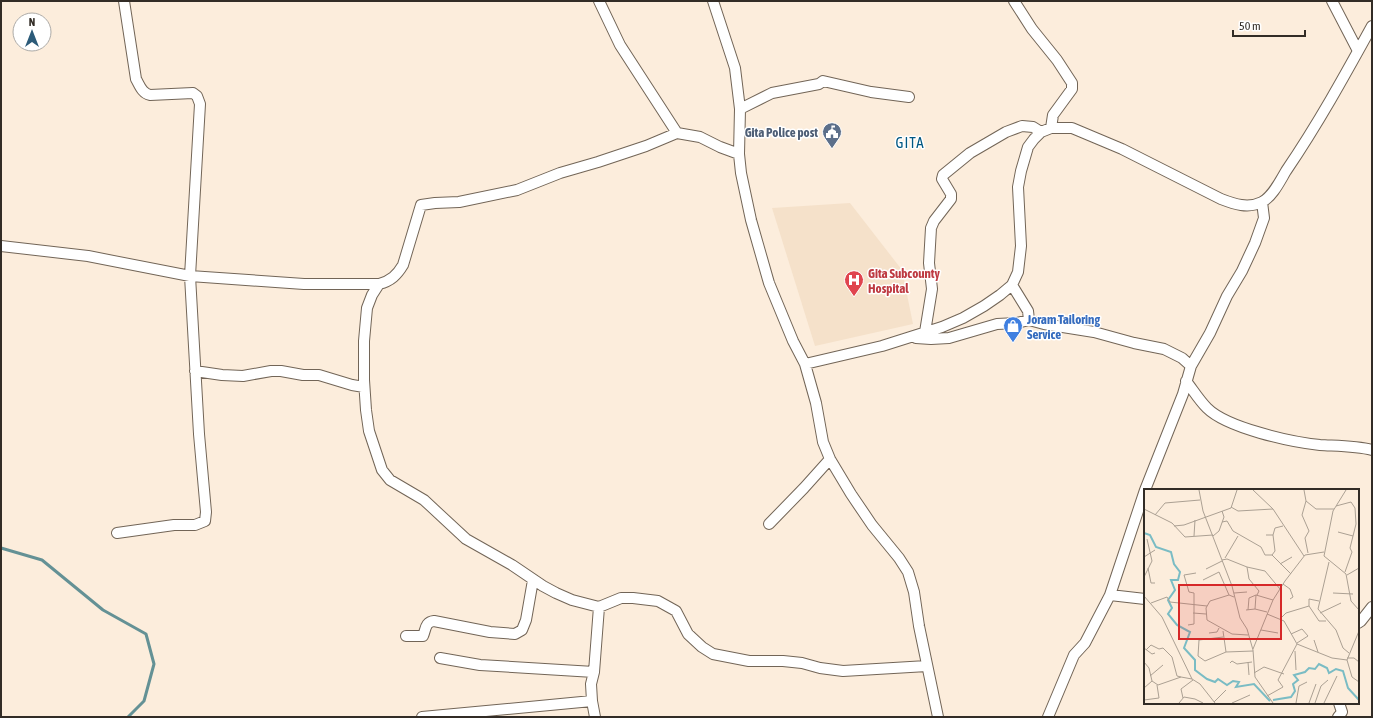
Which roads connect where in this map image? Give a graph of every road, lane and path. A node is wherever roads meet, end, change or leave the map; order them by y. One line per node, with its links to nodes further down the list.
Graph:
1 (124, 1): 15 (street)
2 (599, 1): 11 (street)
3 (713, 1): 9 (street)
4 (1014, 1): 10 (street)
5 (1332, 1): 7 (street)
6 (1372, 26): 7 (street)
7 (1358, 51): 13 (street)
8 (909, 97): 9 (street)
9 (740, 109): 12 (street)
10 (1046, 130): 13 (street); 17 (street); 19 (street)
11 (677, 132): 12 (street); 16 (street)
12 (738, 154): 21 (street)
13 (1262, 202): 22 (street)
14 (1, 246): 15 (street)
15 (190, 276): 16 (street); 23 (street)
16 (379, 284): 25 (street)
17 (1012, 285): 18 (street); 19 (street)
18 (1029, 320): 20 (street); 22 (street)
19 (925, 332): 20 (street)
20 (908, 338): 21 (street)
21 (805, 364): 27 (street)
22 (1191, 366): 24 (street)
23 (195, 371): 25 (street); 31 (street)
24 (1186, 381): 26 (street); 28 (street)
25 (364, 387): 32 (street)
26 (1369, 447)
27 (830, 459): 30 (street); 40 (street)
28 (1145, 489)
29 (1144, 493): 33 (street)
30 (769, 524)
31 (118, 533)
32 (533, 580): 35 (street); 38 (street)
33 (1110, 596): 34 (street); 47 (street)
34 (1144, 600)
35 (599, 607): 40 (street); 41 (street)
36 (1372, 607): 37 (street)
37 (1359, 622)
38 (406, 636)
39 (440, 658): 41 (street)
40 (928, 666): 46 (street)
41 (594, 672): 42 (street)
42 (592, 701): 44 (street); 45 (street)
43 (1339, 704): 48 (street)
44 (422, 717)
45 (595, 717)
46 (938, 717)
47 (1048, 717)
48 (1338, 717)

